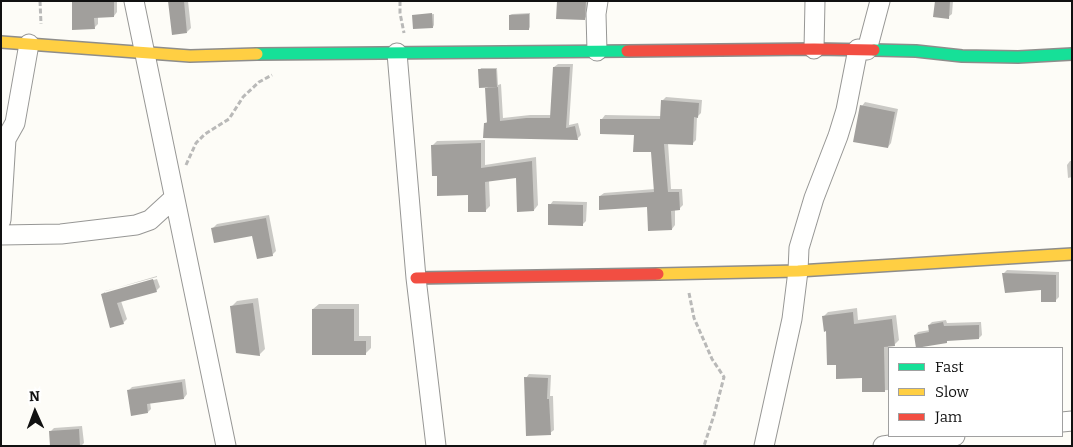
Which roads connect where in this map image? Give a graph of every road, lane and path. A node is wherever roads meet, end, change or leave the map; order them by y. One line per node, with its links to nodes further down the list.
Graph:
1 (134, 1): 11 (street)
2 (400, 1): 12 (path)
3 (598, 1): 10 (street)
4 (816, 1): 8 (street)
5 (880, 1): 9 (street)
6 (1, 42): 7 (street)
7 (29, 44): 11 (street); 16 (street)
8 (814, 49): 9 (street); 10 (street)
9 (863, 50): 13 (street); 19 (street)
10 (597, 51): 12 (street)
11 (144, 53): 12 (street); 15 (street)
12 (401, 53): 21 (street)
13 (1072, 54)
14 (273, 74): 15 (path)
15 (173, 194): 17 (street); 23 (street)
16 (1, 220)
17 (1, 235)
18 (1072, 254): 19 (street)
19 (798, 271): 20 (street); 26 (street)
20 (685, 273): 21 (street); 25 (path)
21 (416, 278): 24 (street)
22 (948, 437): 27 (street)
23 (226, 446)
24 (436, 446)
25 (704, 446)
26 (764, 446)
27 (883, 446)

